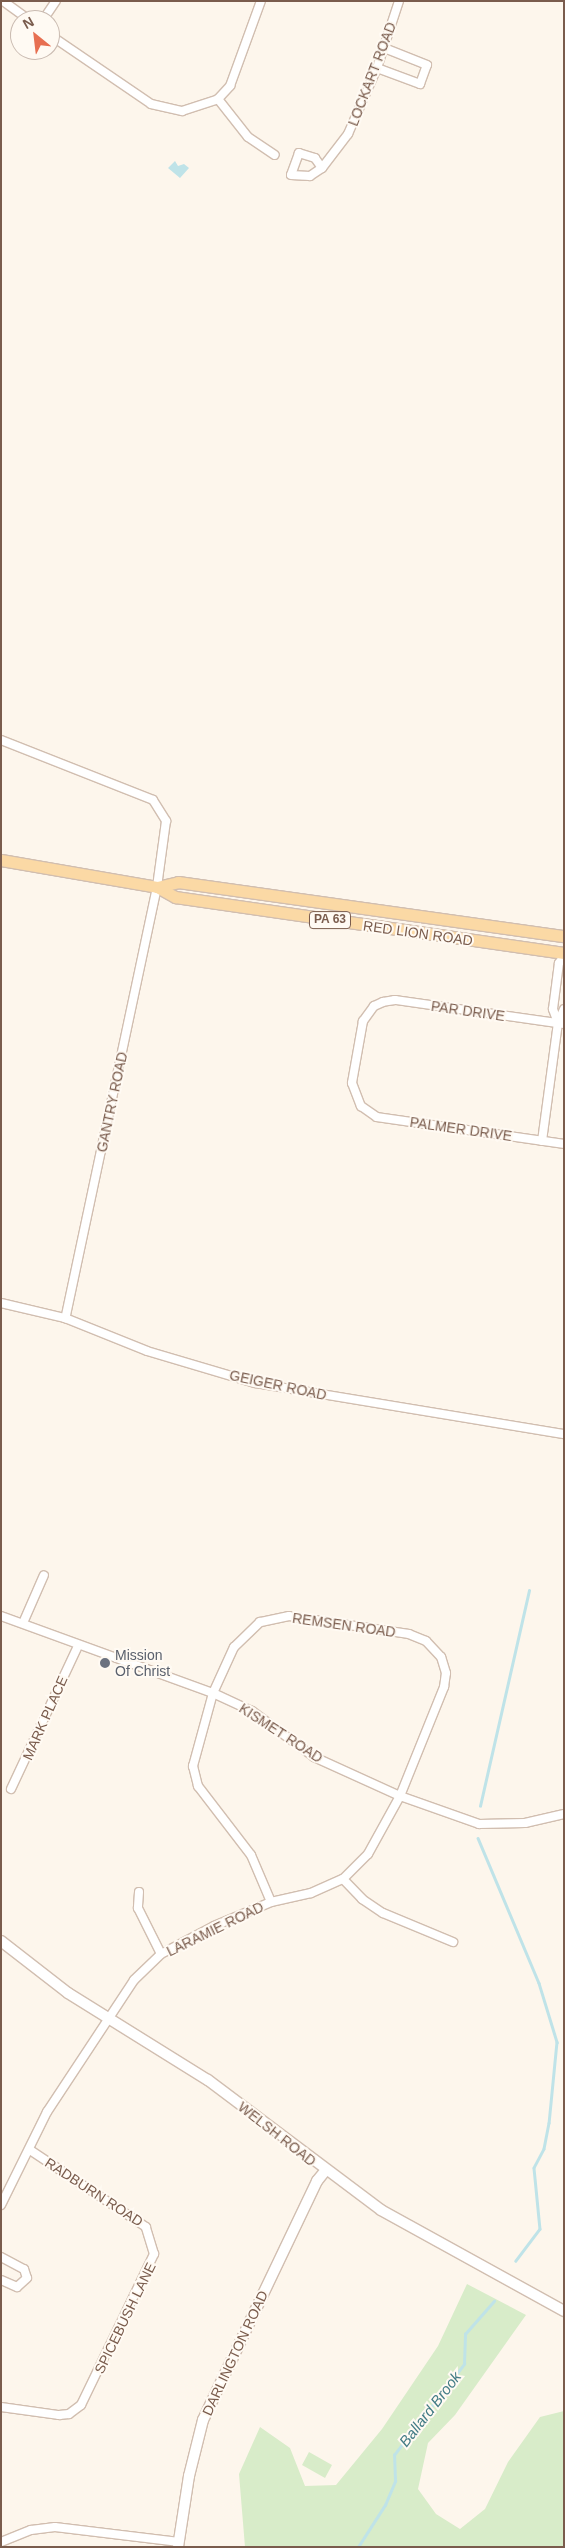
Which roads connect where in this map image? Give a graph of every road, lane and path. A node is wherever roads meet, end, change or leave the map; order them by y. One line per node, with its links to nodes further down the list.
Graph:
1 (3, 1): 4 (street)
2 (261, 1): 8 (street)
3 (399, 1): 6 (street, LOCKART ROAD)
4 (15, 10)
5 (60, 41): 8 (street)
6 (384, 48): 7 (street, LOCKART ROAD); 7 (street)
7 (377, 68): 10 (street, LOCKART ROAD)
8 (218, 99): 9 (street)
9 (275, 155)
10 (322, 168)
11 (1, 740): 13 (street, GANTRY ROAD)
12 (1, 860): 13 (main road, RED LION ROAD / PA 63)
13 (157, 887): 14 (main road, RED LION ROAD / PA 63); 15 (main road, RED LION ROAD / PA 63); 22 (street, GANTRY ROAD)
14 (564, 936)
15 (564, 954): 17 (street)
16 (564, 1010): 17 (street)
17 (561, 1024): 18 (street, PAR DRIVE); 19 (street)
18 (361, 1106): 19 (street, PALMER DRIVE)
19 (542, 1141): 20 (street, PALMER DRIVE)
20 (564, 1144)
21 (1, 1303): 22 (street, GEIGER ROAD)
22 (65, 1318): 23 (street, GEIGER ROAD)
23 (564, 1434)
24 (44, 1575): 26 (street)
25 (1, 1616): 26 (street, KISMET ROAD)
26 (23, 1623): 27 (street, KISMET ROAD)
27 (78, 1646): 29 (street, KISMET ROAD); 30 (street, MARK PLACE)
28 (441, 1657): 29 (street, REMSEN ROAD); 31 (street, LARAMIE ROAD)
29 (213, 1693): 31 (street, KISMET ROAD); 35 (street, REMSEN ROAD)
30 (11, 1789)
31 (400, 1796): 32 (street, KISMET ROAD); 33 (street, LARAMIE ROAD)
32 (564, 1814)
33 (343, 1879): 35 (street, LARAMIE ROAD); 37 (street)
34 (139, 1892): 38 (street)
35 (271, 1902): 38 (street, LARAMIE ROAD)
36 (1, 1940): 39 (main road, WELSH ROAD)
37 (453, 1942)
38 (161, 1954): 39 (street, LARAMIE ROAD)
39 (110, 2016): 40 (street, LARAMIE ROAD); 41 (main road, WELSH ROAD)
40 (30, 2150): 42 (street, LARAMIE ROAD); 43 (street, RADBURN ROAD)
41 (325, 2171): 46 (main road, WELSH ROAD); 49 (main road, DARLINGTON ROAD)
42 (1, 2205)
43 (153, 2240): 47 (street, SPICEBUSH LANE)
44 (1, 2256): 45 (street)
45 (1, 2280)
46 (564, 2311)
47 (1, 2407)
48 (1, 2542): 49 (street)
49 (179, 2544)

